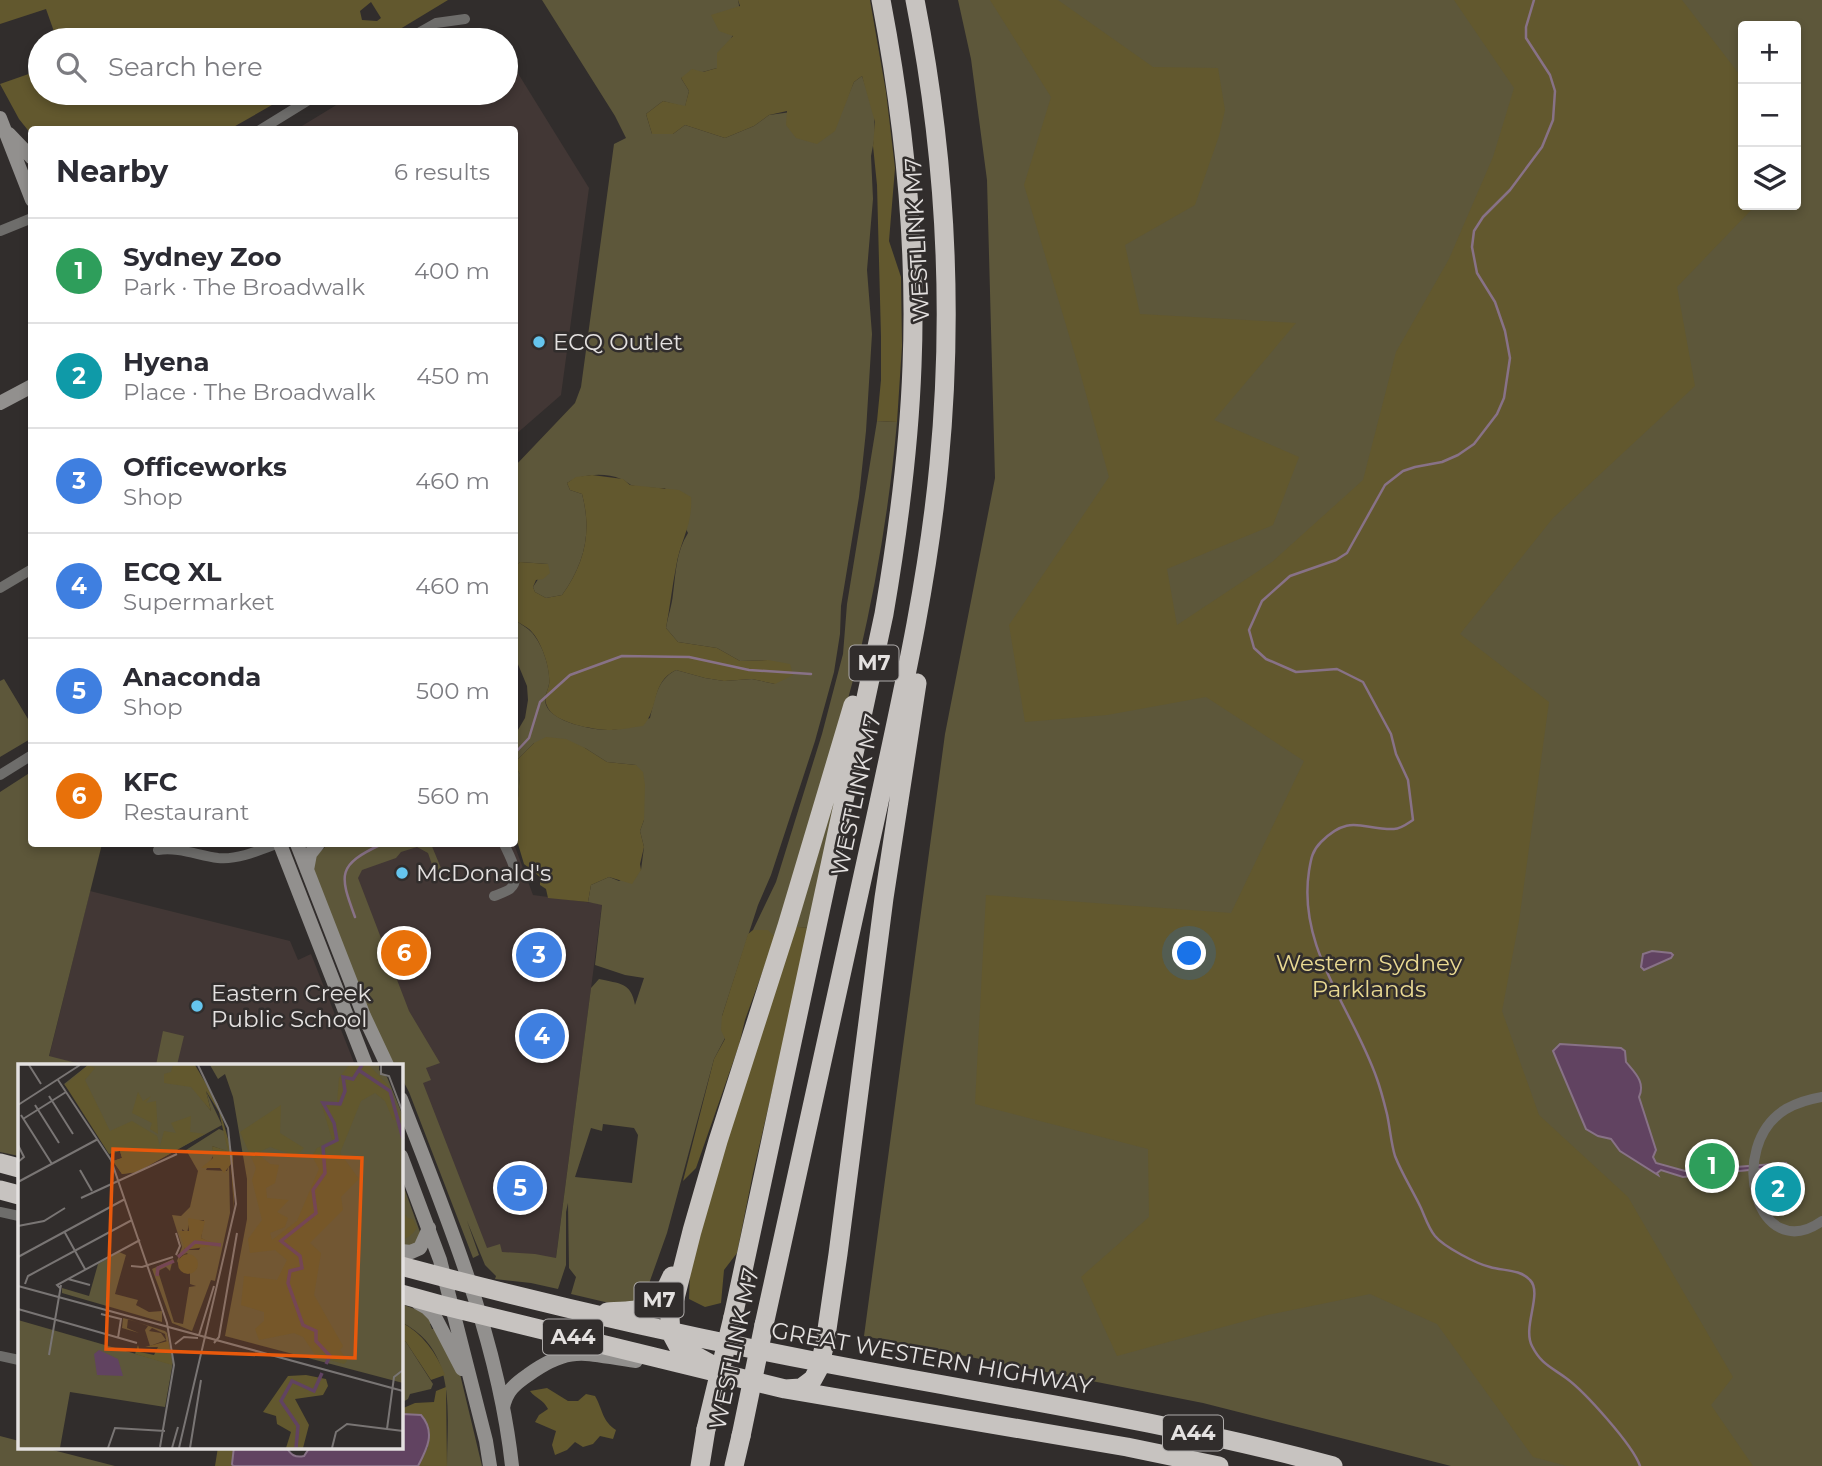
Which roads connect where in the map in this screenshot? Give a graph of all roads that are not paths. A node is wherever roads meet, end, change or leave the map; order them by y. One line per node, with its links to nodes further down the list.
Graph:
1 (881, 0): 17 (highway, WESTLINK M7 / M7)
2 (915, 0): 14 (highway, WESTLINK M7 / M7)
3 (465, 19): 4 (street)
4 (427, 28)
5 (301, 105): 7 (street)
6 (2, 123): 8 (main road); 9 (main road)
7 (266, 126)
8 (28, 153)
9 (28, 190)
10 (28, 220): 11 (street)
11 (0, 231)
12 (28, 388): 13 (main road)
13 (0, 402)
14 (926, 567): 34 (highway); 65 (highway, WESTLINK M7 / M7, bridge)
15 (28, 571): 16 (street)
16 (0, 588)
17 (884, 614): 42 (highway, M7); 62 (highway, WESTLINK M7 / M7, bridge)
18 (28, 758): 19 (street)
19 (0, 775)
20 (269, 847): 25 (street)
21 (279, 847): 28 (main road)
22 (298, 847): 26 (main road)
23 (316, 847): 26 (main road)
24 (505, 847): 27 (street)
25 (158, 850)
26 (307, 870): 29 (main road)
27 (494, 896)
28 (366, 1064)
29 (387, 1064)
30 (1822, 1097): 40 (street)
31 (402, 1102): 46 (main road)
32 (402, 1159): 41 (main road)
33 (0, 1164): 35 (highway)
34 (849, 1167): 56 (highway); 57 (highway)
35 (18, 1168)
36 (0, 1190): 37 (highway)
37 (18, 1195)
38 (0, 1212): 39 (street)
39 (18, 1216)
40 (1822, 1221)
41 (429, 1228): 43 (main road); 45 (main road)
42 (692, 1231): 50 (highway, M7); 52 (highway, M7)
43 (402, 1251)
44 (402, 1266): 45 (highway, GREAT WESTERN HIGHWAY / A44)
45 (445, 1278): 46 (highway, GREAT WESTERN HIGHWAY / A44); 49 (main road)
46 (470, 1284): 50 (highway, GREAT WESTERN HIGHWAY / A44); 51 (main road)
47 (402, 1295): 49 (highway, A44)
48 (402, 1296): 60 (main road)
49 (453, 1308): 51 (highway, A44); 60 (main road)
50 (585, 1314): 52 (highway, GREAT WESTERN HIGHWAY / A44)
51 (479, 1315): 55 (highway, A44); 61 (main road)
52 (671, 1333): 56 (highway, GREAT WESTERN HIGHWAY / A44); 58 (highway, M7)
53 (0, 1356): 54 (street)
54 (18, 1360)
55 (666, 1361): 58 (highway, A44); 61 (main road)
56 (821, 1363): 57 (highway, GREAT WESTERN HIGHWAY / A44); 59 (highway)
57 (843, 1366): 67 (highway, GREAT WESTERN HIGHWAY / A44)
58 (738, 1377): 59 (highway, A44)
59 (785, 1389): 66 (highway, A44)
60 (475, 1395): 63 (main road)
61 (503, 1411): 64 (main road)
62 (699, 1465)
63 (490, 1466)
64 (512, 1466)
65 (734, 1466)
66 (1219, 1466)
67 (1333, 1466)

